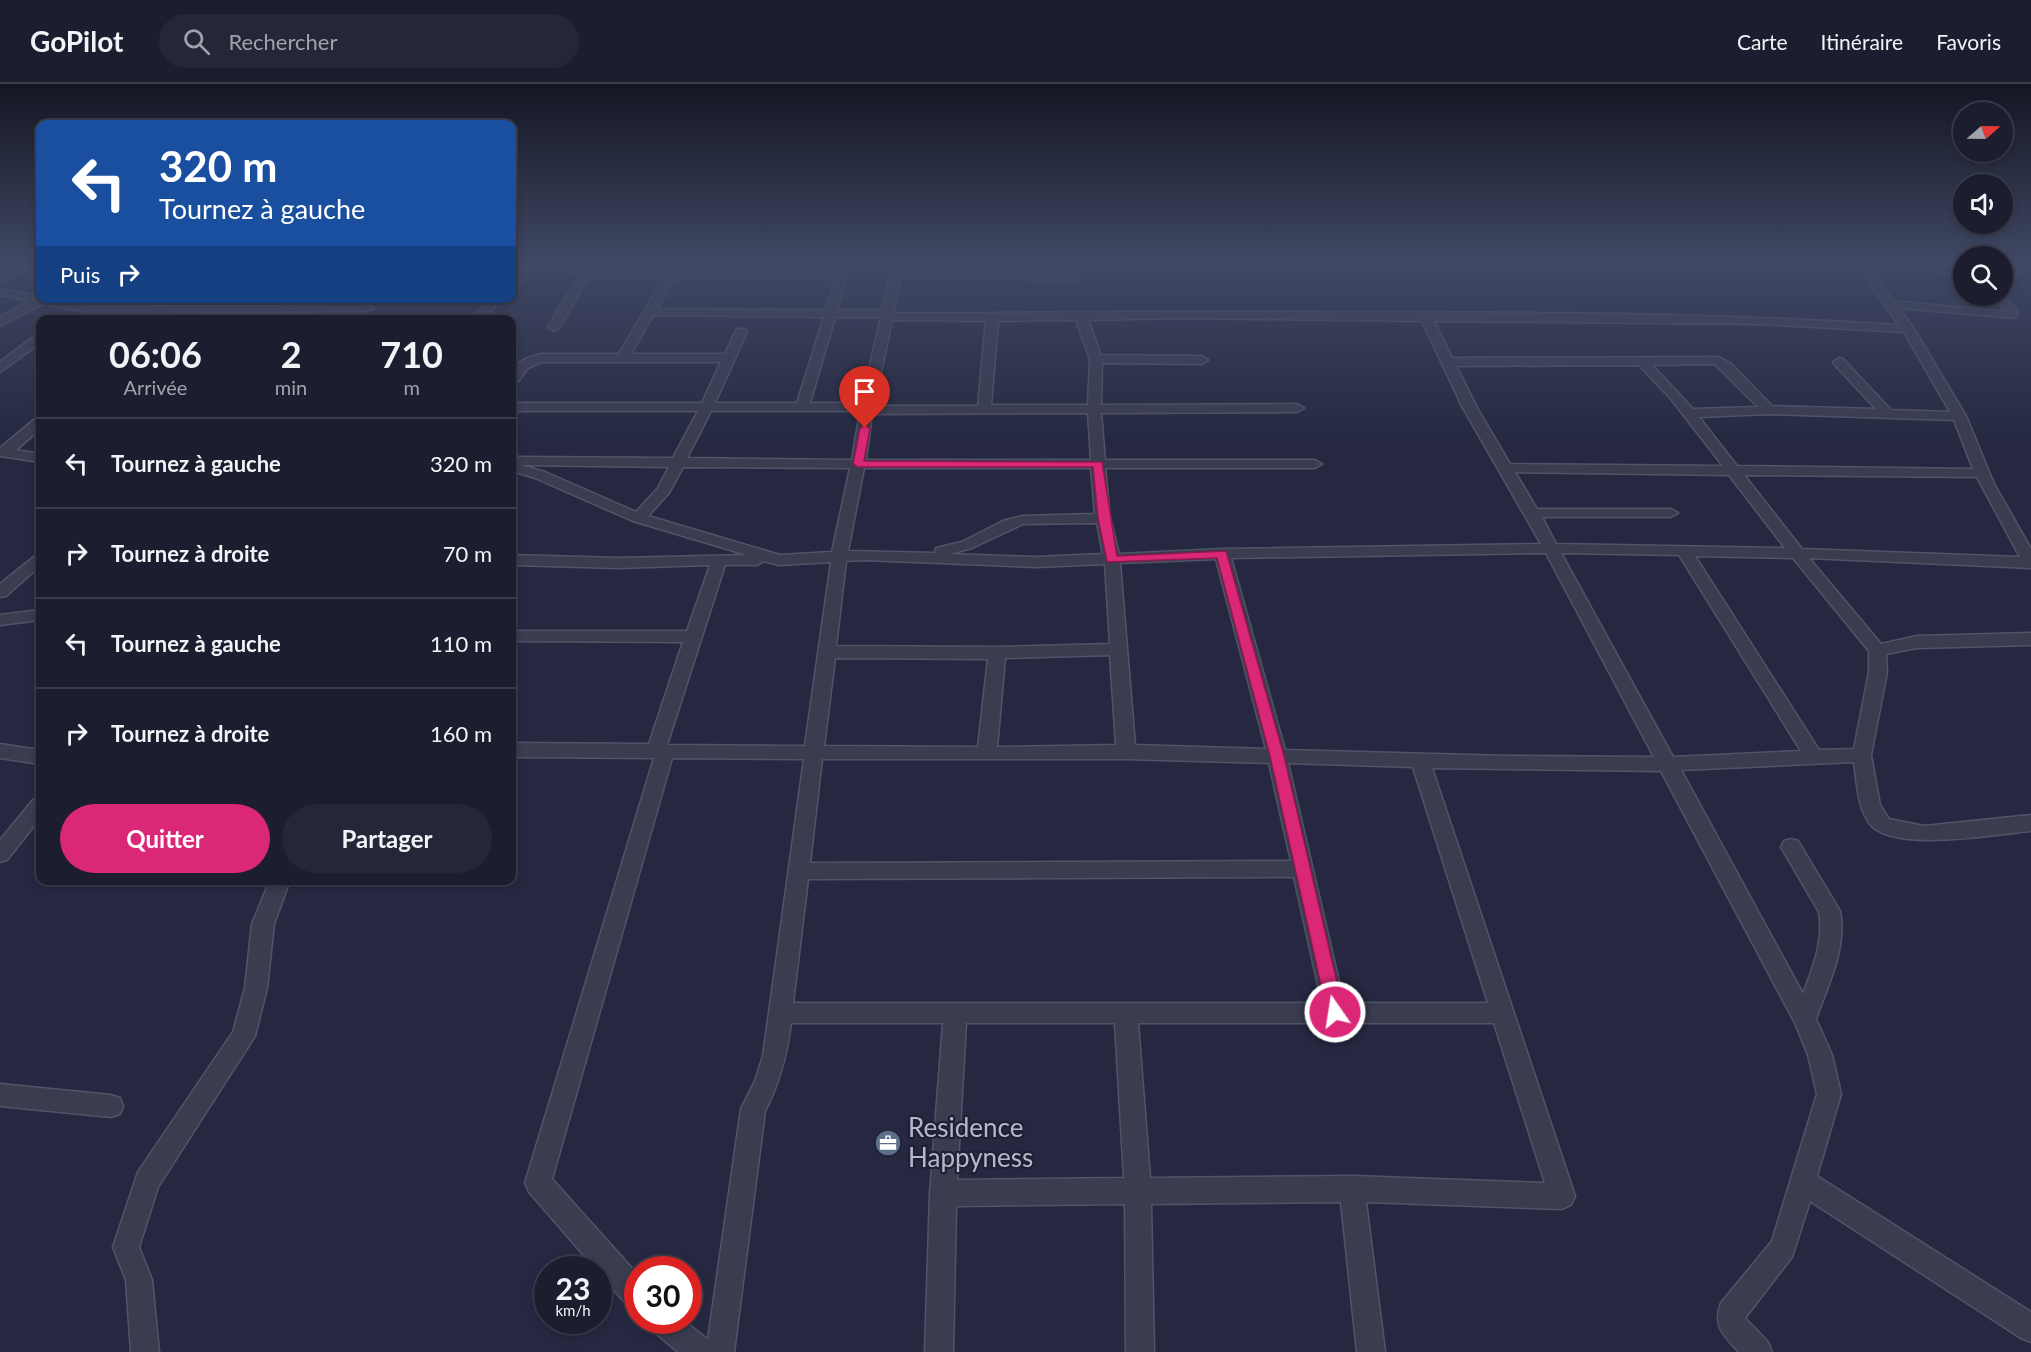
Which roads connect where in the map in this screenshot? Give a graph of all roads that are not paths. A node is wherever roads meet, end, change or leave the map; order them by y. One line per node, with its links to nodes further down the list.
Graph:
1 (556, 323): 10 (street)
2 (643, 323): 14 (street)
3 (829, 323): 25 (street)
4 (885, 323): 26 (street)
5 (992, 323): 28 (street)
6 (1083, 323): 16 (street)
7 (1429, 323): 19 (street)
8 (1828, 323): 11 (street)
9 (1904, 323): 11 (street)
10 (554, 327)
11 (1908, 329): 33 (street)
12 (741, 332): 15 (street)
13 (36, 341): 21 (street)
14 (623, 358): 15 (street); 22 (street)
15 (729, 358): 24 (street)
16 (1096, 359): 17 (street); 30 (street)
17 (1202, 360)
18 (1641, 361): 19 (street); 29 (street); 31 (street)
19 (1449, 362): 43 (street)
20 (1839, 362): 32 (street)
21 (0, 368)
22 (516, 374)
23 (516, 406): 24 (street)
24 (707, 406): 25 (street); 38 (street)
25 (802, 406): 26 (street)
26 (867, 408): 28 (street); 39 (street)
27 (1297, 408): 30 (street)
28 (984, 409): 30 (street)
29 (1767, 410): 31 (street); 32 (street)
30 (1094, 411): 40 (street)
31 (1689, 413): 44 (street)
32 (1888, 414): 33 (street)
33 (1959, 416): 45 (street)
34 (36, 425): 35 (street)
35 (2, 452): 36 (street)
36 (36, 457)
37 (516, 461): 38 (street)
38 (680, 461): 39 (street); 48 (street)
39 (858, 464): 40 (street); 55 (street)
40 (1098, 464): 41 (street); 49 (street)
41 (1315, 464)
42 (516, 468): 48 (street)
43 (1506, 468): 44 (street); 46 (street)
44 (1733, 470): 45 (street); 53 (street)
45 (1981, 473): 50 (street)
46 (1532, 513): 47 (street); 51 (street)
47 (1671, 513)
48 (638, 518): 60 (street)
49 (1103, 518): 56 (street); 57 (street)
50 (2026, 545): 62 (street)
51 (1551, 548): 52 (street); 54 (street); 84 (street)
52 (1684, 551): 53 (street); 82 (street)
53 (1797, 552): 62 (street); 70 (street)
54 (1222, 554): 57 (street); 81 (street)
55 (838, 556): 56 (street); 60 (street); 71 (street)
56 (922, 556): 57 (street)
57 (1112, 559): 69 (street)
58 (516, 560): 59 (street)
59 (719, 560): 60 (street); 67 (street)
60 (779, 560)
61 (36, 562): 63 (street)
62 (2031, 563)
63 (0, 592)
64 (36, 616): 65 (street)
65 (0, 620)
66 (516, 636): 67 (street)
67 (695, 637): 75 (street)
68 (2031, 639): 70 (street)
69 (1118, 649): 72 (street); 76 (street)
70 (1876, 650): 79 (street)
71 (826, 652): 72 (street); 77 (street)
72 (997, 653): 78 (street)
73 (0, 750): 80 (street)
74 (516, 750): 75 (street)
75 (661, 751): 77 (street); 104 (street)
76 (1126, 752): 78 (street); 81 (street)
77 (813, 753): 78 (street); 90 (street)
78 (987, 754)
79 (1862, 755): 82 (street); 86 (street)
80 (36, 756)
81 (1277, 756): 83 (street); 89 (street)
82 (1814, 757): 84 (street)
83 (1420, 761): 84 (street); 96 (street)
84 (1669, 764): 97 (street)
85 (36, 810): 88 (street)
86 (2031, 823)
87 (1791, 847): 97 (street)
88 (0, 854)
89 (1303, 869): 90 (street); 92 (street)
90 (799, 871): 93 (street)
91 (278, 885): 107 (street)
92 (1335, 1012): 95 (street); 96 (street)
93 (779, 1013): 94 (street); 109 (street)
94 (955, 1013): 95 (street); 103 (street)
95 (1126, 1013): 102 (street)
96 (1502, 1013): 101 (street)
97 (1805, 1019): 100 (street)
98 (0, 1095): 99 (street)
99 (111, 1106)
100 (1803, 1182): 105 (street); 113 (street)
101 (1352, 1189): 102 (street); 112 (street)
102 (1138, 1192): 103 (street); 111 (street)
103 (943, 1193): 110 (street)
104 (624, 1280)
105 (2031, 1328)
106 (679, 1334): 108 (street)
107 (145, 1352)
108 (700, 1352)
109 (720, 1352)
110 (939, 1352)
111 (1140, 1352)
112 (1371, 1352)
113 (1758, 1352)

